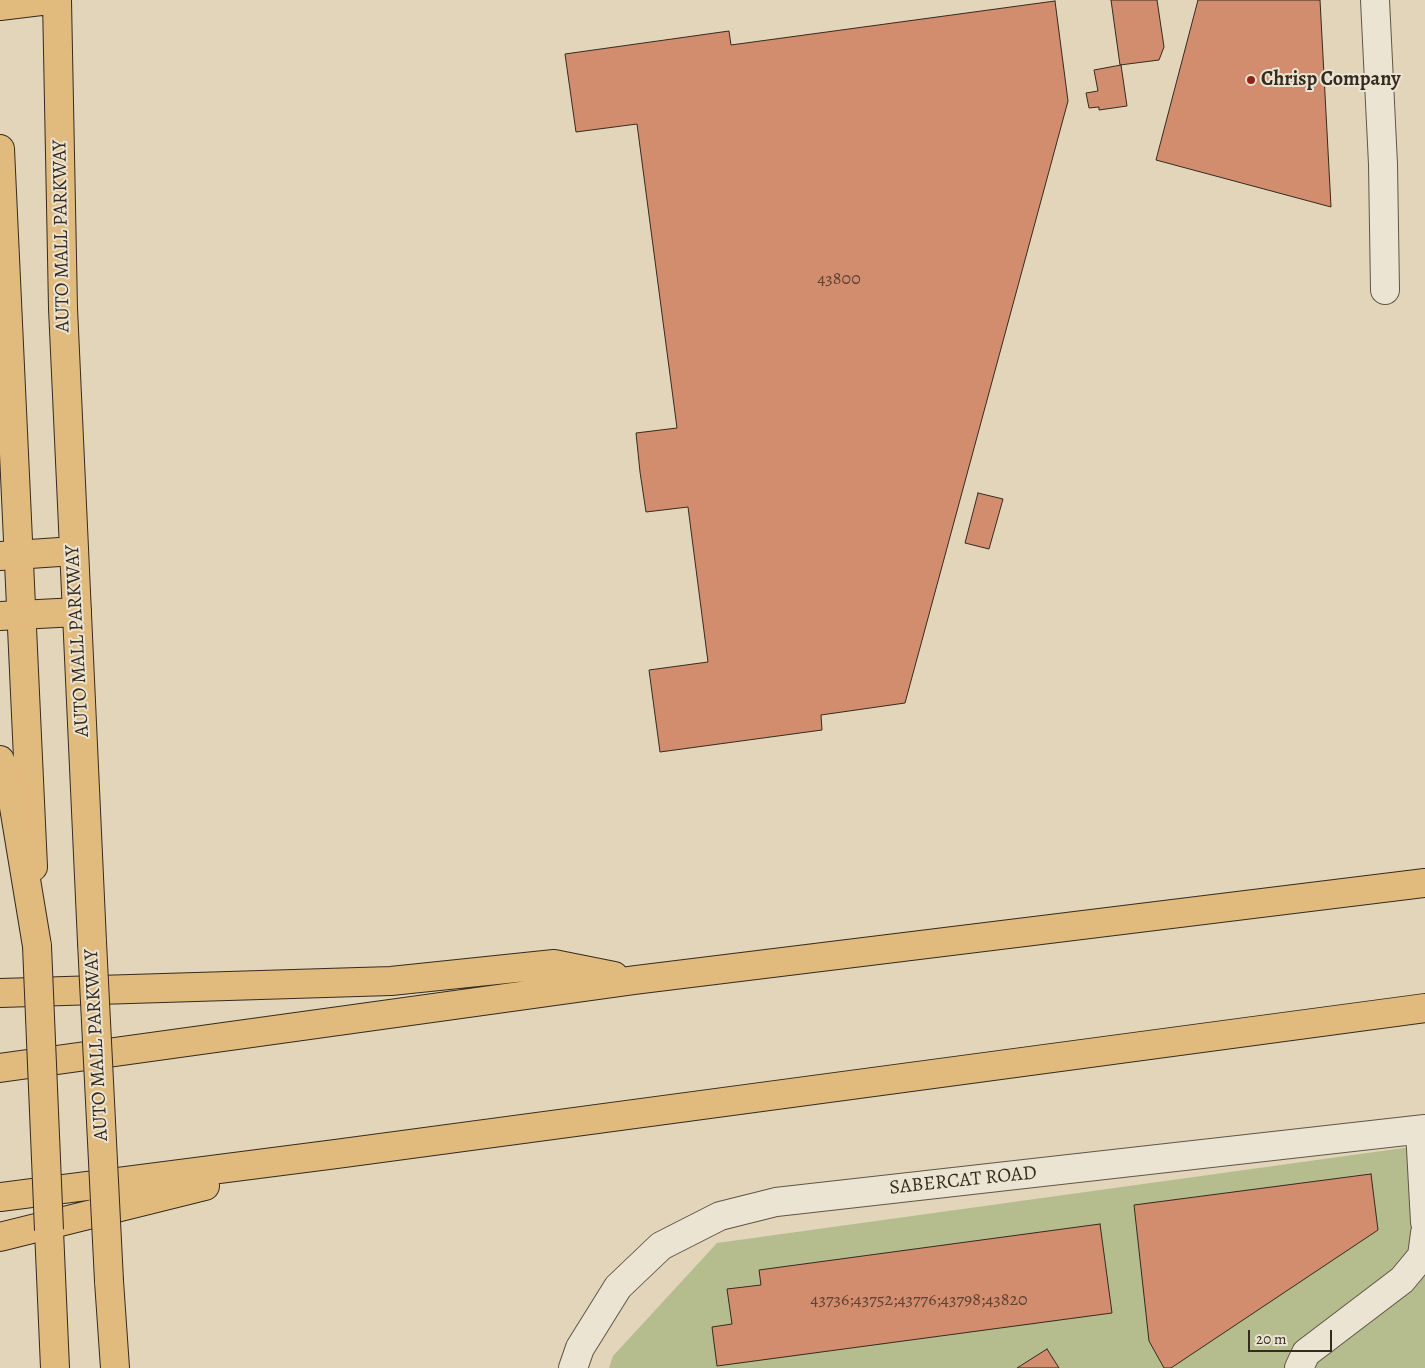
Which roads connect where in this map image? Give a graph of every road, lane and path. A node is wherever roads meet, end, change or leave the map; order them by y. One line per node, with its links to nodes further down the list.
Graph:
1 (49, 0): 4 (main road)
2 (57, 0): 8 (main road, AUTO MALL PARKWAY)
3 (1375, 0): 7 (street)
4 (0, 6)
5 (0, 149): 6 (main road)
6 (2, 218): 9 (main road)
7 (1384, 290)
8 (74, 551): 9 (main road); 10 (main road, AUTO MALL PARKWAY)
9 (10, 555): 11 (main road)
10 (77, 612): 11 (main road); 26 (main road, AUTO MALL PARKWAY, bridge)
11 (11, 616): 14 (main road)
12 (0, 760): 14 (main road)
13 (1425, 884): 15 (main road)
14 (37, 946): 25 (main road, bridge)
15 (635, 980): 16 (main road); 18 (main road)
16 (0, 993)
17 (1425, 1008): 20 (main road)
18 (0, 1068)
19 (1422, 1129): 22 (street); 27 (street, SABERCAT ROAD)
20 (336, 1154): 21 (main road); 24 (main road)
21 (0, 1197)
22 (1425, 1222)
23 (1425, 1232): 28 (street)
24 (0, 1236)
25 (55, 1368)
26 (115, 1368)
27 (573, 1368)
28 (1299, 1368)

